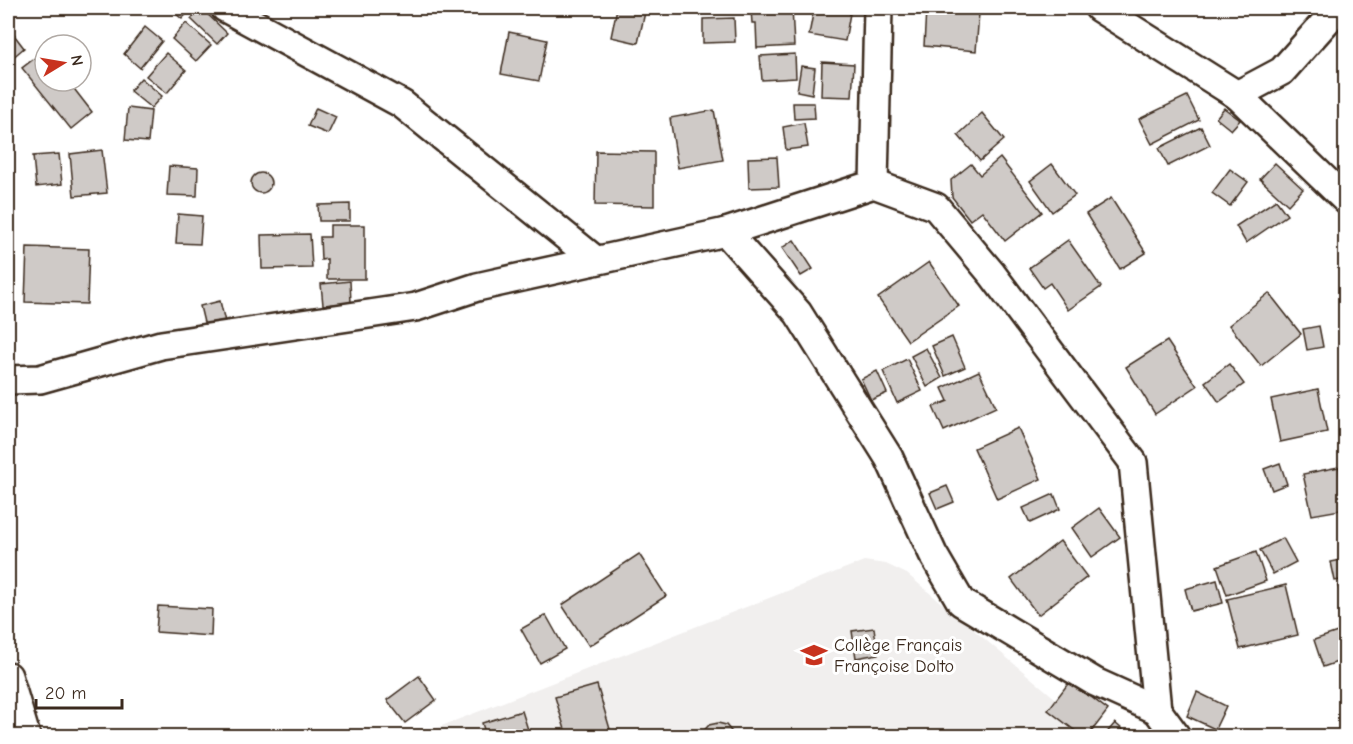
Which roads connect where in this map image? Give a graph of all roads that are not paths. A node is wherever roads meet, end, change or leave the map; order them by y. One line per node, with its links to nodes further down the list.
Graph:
1 (225, 8): 9 (street)
2 (878, 8): 6 (street)
3 (1099, 8): 5 (street)
4 (1338, 8): 5 (street)
5 (1237, 95): 7 (street)
6 (874, 184): 8 (street); 12 (street)
7 (1346, 200)
8 (726, 231): 9 (street); 12 (street)
9 (594, 259): 10 (street)
10 (8, 380)
11 (8, 676): 13 (street)
12 (1157, 710): 14 (street)
13 (26, 736)
14 (1176, 736)

